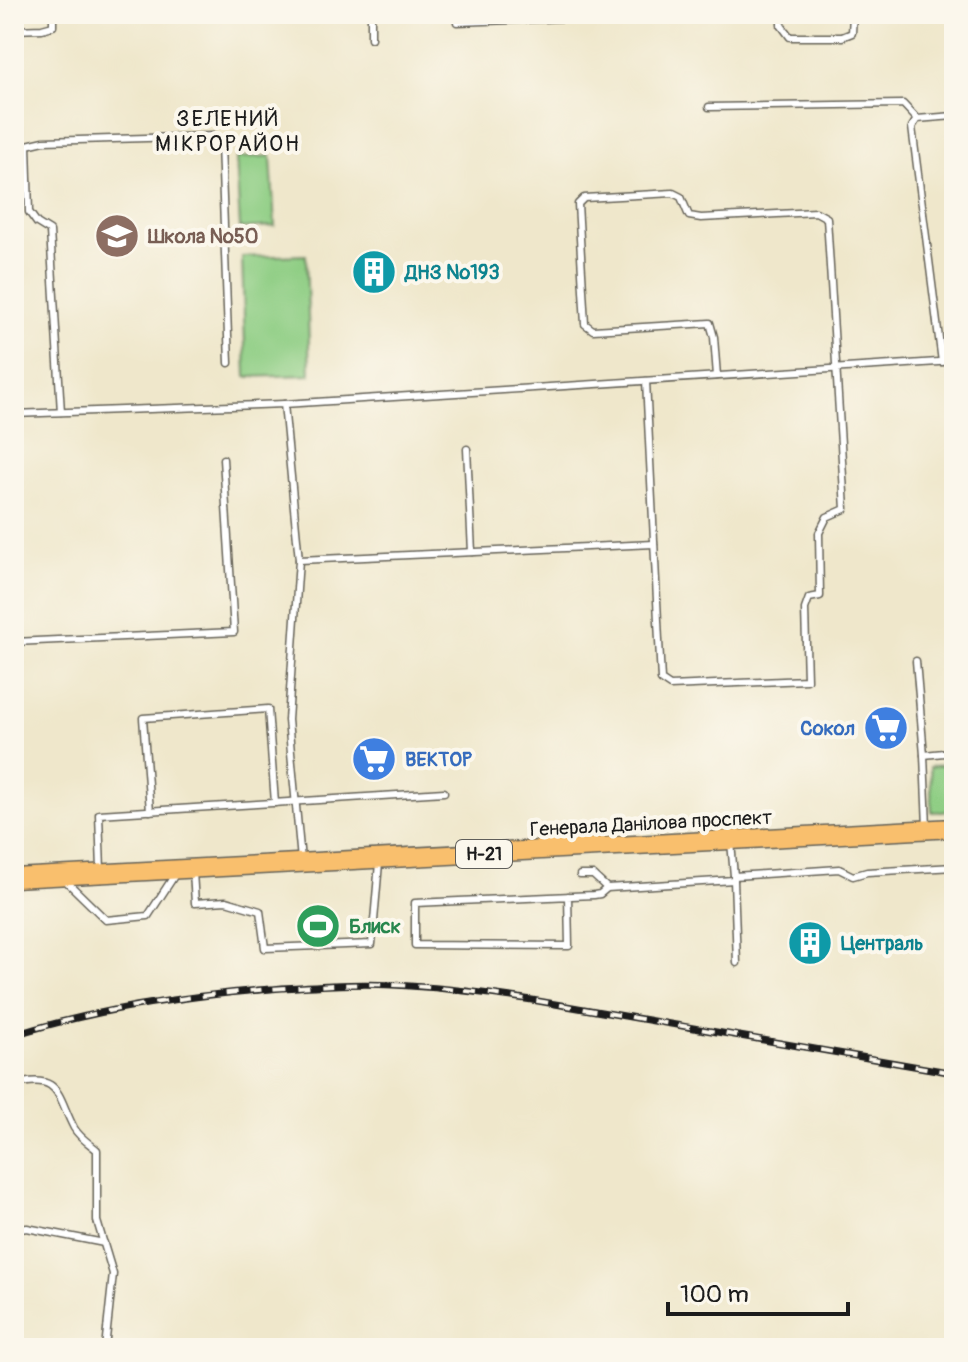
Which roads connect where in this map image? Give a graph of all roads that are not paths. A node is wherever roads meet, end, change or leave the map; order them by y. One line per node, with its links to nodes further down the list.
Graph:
1 (53, 14): 7 (lane)
2 (371, 14): 8 (lane)
3 (672, 14): 6 (lane)
4 (781, 14): 5 (lane)
5 (853, 14)
6 (457, 22)
7 (14, 30)
8 (371, 38)
9 (709, 107): 11 (lane)
10 (954, 116): 11 (lane)
11 (917, 119): 13 (lane)
12 (954, 361): 13 (lane)
13 (942, 362): 15 (lane)
14 (229, 363): 19 (lane)
15 (837, 369): 16 (lane); 16 (lane); 23 (lane)
16 (717, 376): 17 (lane)
17 (646, 381): 18 (lane); 23 (lane)
18 (284, 404): 19 (lane); 25 (lane)
19 (61, 412): 20 (lane)
20 (14, 414)
21 (467, 449): 24 (lane)
22 (223, 459): 26 (lane)
23 (654, 544): 24 (lane)
24 (472, 552): 25 (lane)
25 (299, 560): 31 (lane)
26 (14, 642)
27 (916, 661): 29 (lane)
28 (954, 752): 29 (lane)
29 (924, 755): 35 (lane)
30 (444, 792): 31 (lane)
31 (294, 802): 32 (lane); 38 (lane)
32 (275, 803): 33 (lane); 33 (lane)
33 (150, 811): 41 (lane)
34 (954, 828): 35 (main road, Генерала Данілова проспект / Н-21)
35 (927, 830): 36 (main road, Генерала Данілова проспект / Н-21)
36 (731, 840): 37 (main road, Генерала Данілова проспект / Н-21); 45 (lane)
37 (379, 859): 38 (main road, Генерала Данілова проспект / Н-21); 40 (lane)
38 (301, 863): 40 (main road, Генерала Данілова проспект / Н-21)
39 (954, 867): 45 (lane)
40 (185, 869): 41 (main road, Генерала Данілова проспект / Н-21); 43 (lane)
41 (101, 874): 43 (main road, Генерала Данілова проспект / Н-21)
42 (580, 875): 46 (lane)
43 (61, 876): 44 (main road, Генерала Данілова проспект / Н-21)
44 (14, 878)
45 (734, 878): 46 (lane); 48 (lane)
46 (607, 888): 47 (lane)
47 (568, 896): 47 (lane)
48 (737, 963)
49 (14, 1085): 51 (lane)
50 (14, 1230): 51 (lane)
51 (104, 1243): 52 (lane)
52 (105, 1348)

